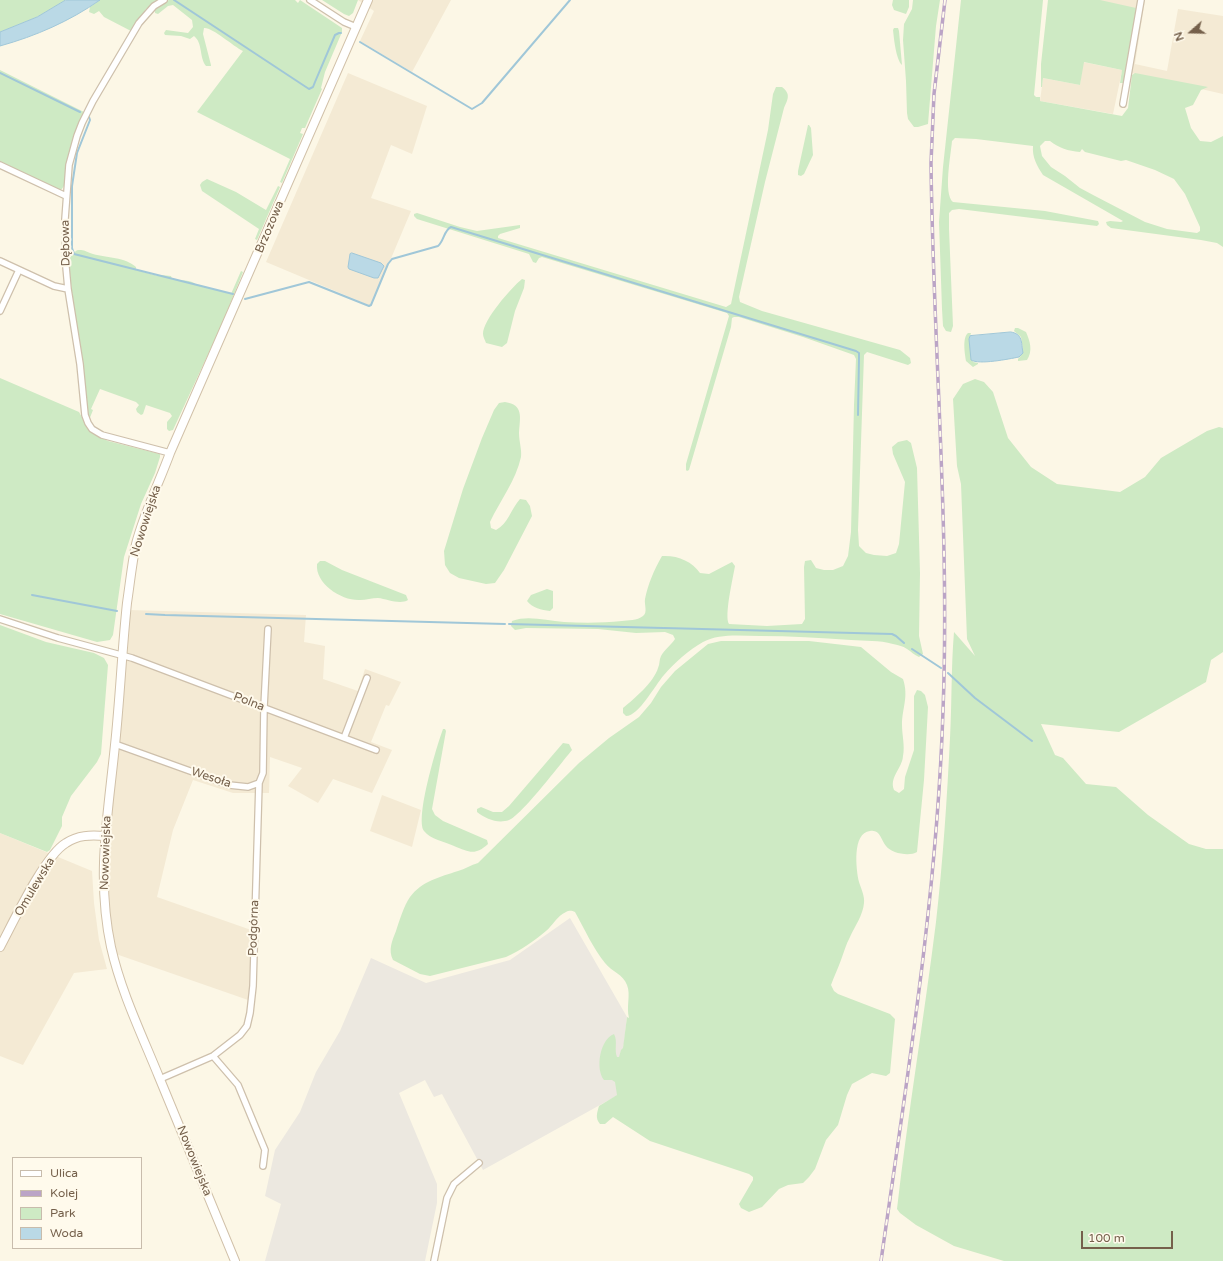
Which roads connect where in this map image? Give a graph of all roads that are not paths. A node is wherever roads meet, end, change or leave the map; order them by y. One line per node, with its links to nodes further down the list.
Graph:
1 (164, 0): 8 (street, Dębowa)
2 (310, 0): 5 (street)
3 (368, 0): 5 (main road, Brzozowa)
4 (1141, 0): 6 (street)
5 (356, 27): 13 (main road, Brzozowa)
6 (1123, 104)
7 (0, 165): 8 (street)
8 (66, 196): 11 (street, Dębowa)
9 (0, 261): 10 (street)
10 (19, 270): 11 (street); 12 (street)
11 (68, 289): 13 (street, Dębowa)
12 (0, 311)
13 (170, 453): 16 (main road, Nowowiejska)
14 (0, 618): 16 (street, Polna)
15 (268, 629): 18 (street)
16 (122, 656): 18 (street, Polna); 20 (main road, Nowowiejska)
17 (367, 678): 19 (street)
18 (264, 707): 19 (street, Polna); 22 (street)
19 (344, 738): 21 (street, Polna)
20 (115, 744): 22 (street, Wesoła); 23 (main road, Nowowiejska)
21 (376, 750)
22 (259, 783): 25 (street, Podgórna)
23 (105, 836): 24 (main road, Omulewska); 26 (main road, Nowowiejska)
24 (0, 948)
25 (212, 1056): 26 (street, Podgórna); 28 (street)
26 (160, 1079): 29 (main road, Nowowiejska)
27 (479, 1163): 30 (street)
28 (263, 1166)
29 (235, 1261)
30 (434, 1261)

